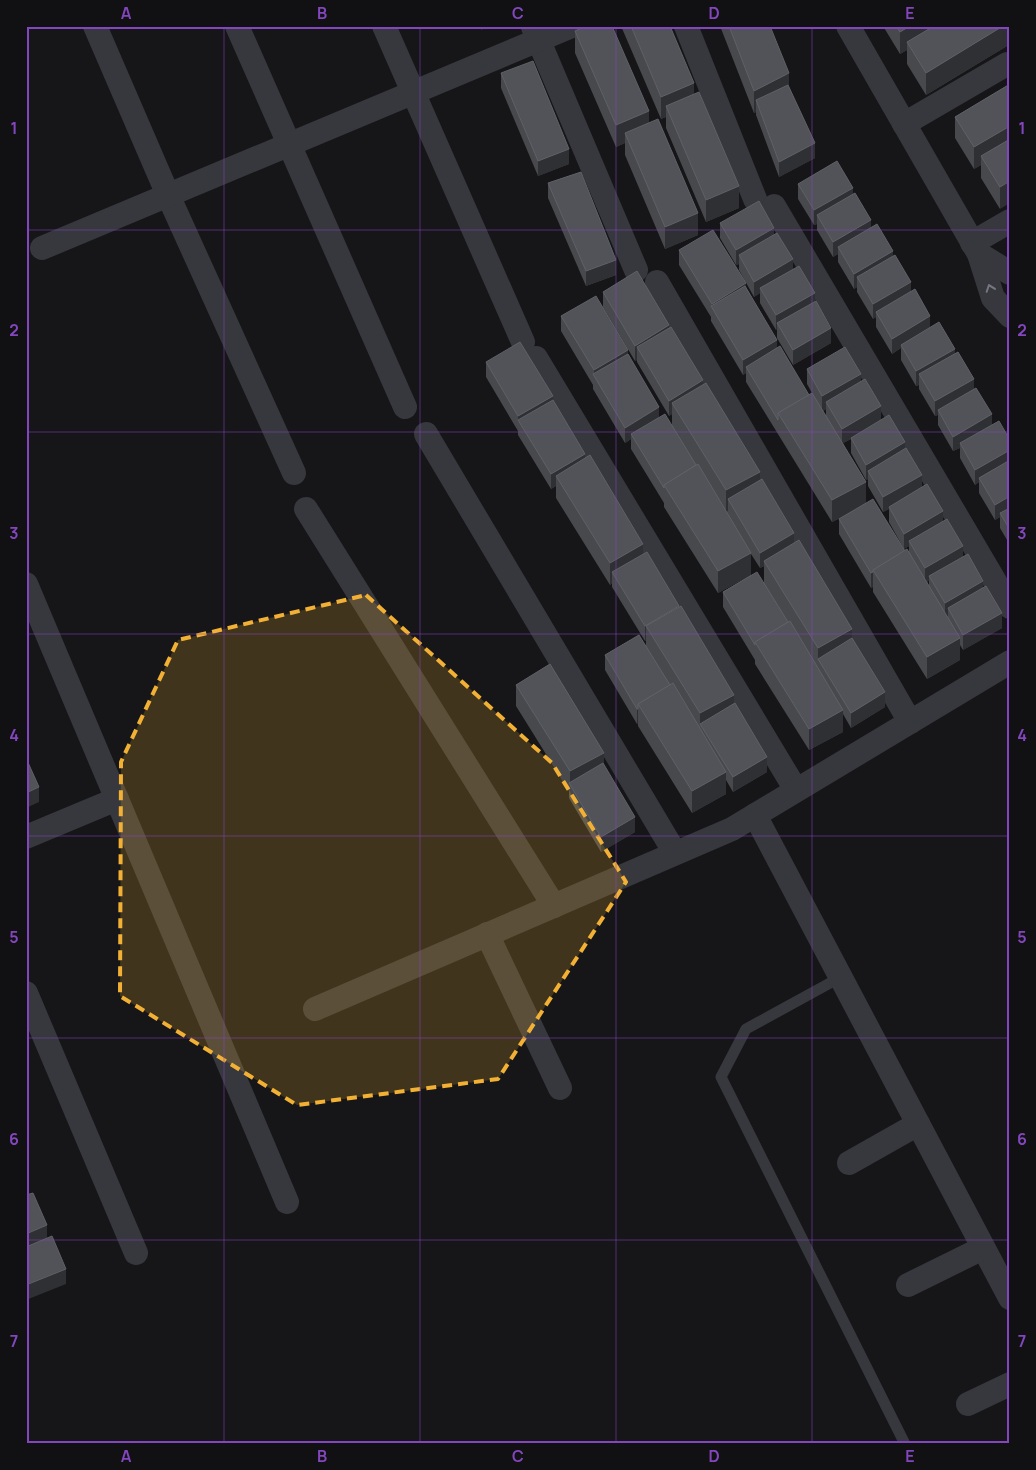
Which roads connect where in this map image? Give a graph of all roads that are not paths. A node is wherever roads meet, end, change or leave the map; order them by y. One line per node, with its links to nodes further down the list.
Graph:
1 (94, 26): 12 (street)
2 (237, 26): 11 (street)
3 (384, 26): 9 (street)
4 (572, 26): 7 (street)
5 (686, 26): 25 (street)
6 (848, 26): 10 (street)
7 (536, 33): 9 (street); 16 (street)
8 (1007, 64): 10 (street)
9 (414, 93): 11 (street); 28 (street)
10 (904, 124): 15 (street)
11 (289, 145): 12 (street); 20 (street)
12 (168, 195): 14 (street); 22 (street)
13 (1010, 221): 15 (street)
14 (42, 248)
15 (975, 249): 17 (street); 19 (street, one-way to 15)
16 (636, 270)
17 (1010, 273)
18 (657, 282): 27 (street)
19 (1010, 316)
20 (405, 407)
21 (426, 434): 32 (street)
22 (294, 473)
23 (306, 509): 33 (street)
24 (26, 584): 29 (street)
25 (1010, 607)
26 (1010, 662): 27 (street)
27 (910, 722): 28 (street)
28 (796, 790): 30 (street)
29 (117, 799): 31 (street); 41 (street)
30 (756, 815): 32 (street); 35 (street)
31 (26, 837)
32 (675, 853): 33 (street)
33 (554, 906): 34 (street)
34 (487, 934): 37 (street); 38 (street)
35 (841, 977): 39 (street); 48 (lane)
36 (26, 993): 43 (street)
37 (315, 1009)
38 (560, 1088)
39 (918, 1124): 40 (street); 42 (street)
40 (849, 1164)
41 (287, 1202)
42 (983, 1248): 44 (street); 45 (street)
43 (136, 1253)
44 (908, 1285)
45 (1010, 1298)
46 (1010, 1384): 47 (street)
47 (968, 1404)
48 (905, 1444)

